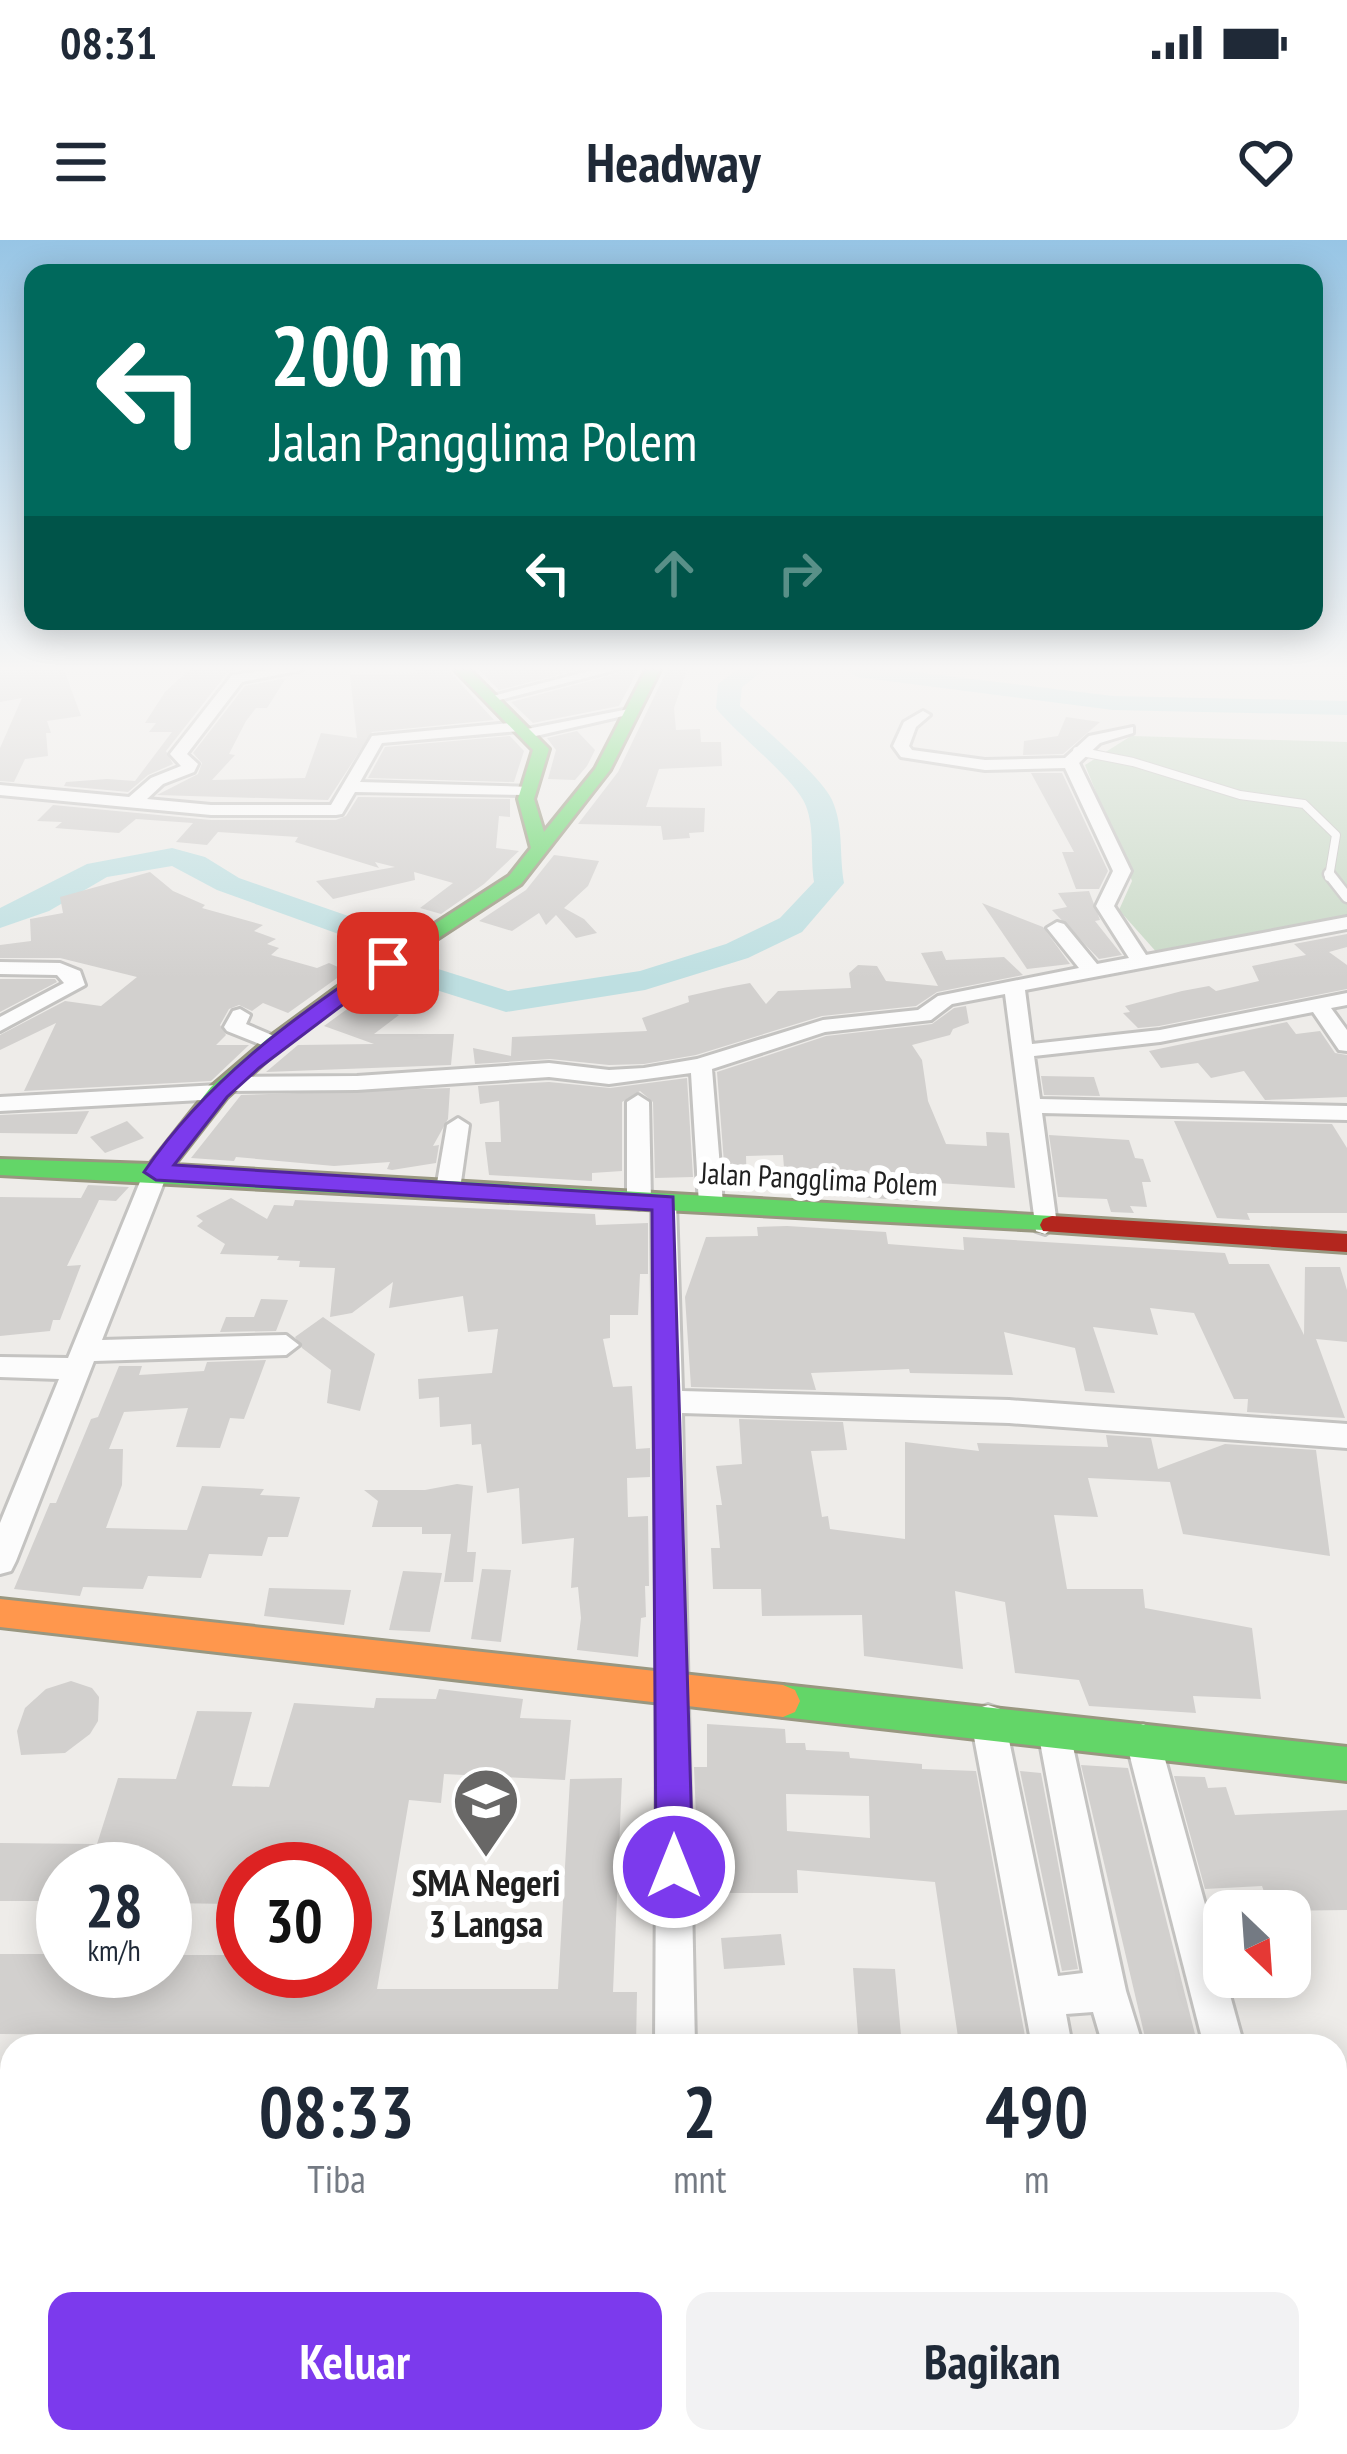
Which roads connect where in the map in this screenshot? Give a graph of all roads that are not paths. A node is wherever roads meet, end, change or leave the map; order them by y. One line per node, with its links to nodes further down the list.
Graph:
1 (177, 773): 10 (street)
2 (357, 773): 7 (street)
3 (534, 773): 9 (street)
4 (599, 773): 11 (street)
5 (1081, 773): 15 (street)
6 (1170, 773): 12 (lane)
7 (351, 787): 9 (street); 10 (street)
8 (0, 790): 10 (street)
9 (527, 790): 11 (street)
10 (134, 802)
11 (539, 847): 23 (street)
12 (1347, 897)
13 (1347, 923): 15 (street)
14 (1057, 928): 17 (street)
15 (1141, 962): 17 (street)
16 (0, 968): 22 (street)
17 (1092, 971): 18 (street)
18 (1014, 986): 25 (street); 26 (street)
19 (1347, 999): 20 (street)
20 (1318, 1005): 24 (street); 25 (street)
21 (240, 1015): 23 (street)
22 (0, 1025)
23 (274, 1043): 27 (street)
24 (1347, 1045)
25 (1024, 1051): 30 (street)
26 (701, 1065): 27 (street); 37 (street)
27 (224, 1088): 29 (street); 34 (street)
28 (638, 1102): 36 (street)
29 (0, 1104)
30 (1030, 1106): 31 (street); 38 (street)
31 (1347, 1113)
32 (458, 1125): 35 (street)
33 (0, 1167): 34 (street, Jalan Pangglima Polem)
34 (156, 1172): 35 (street, Jalan Pangglima Polem); 41 (street)
35 (448, 1189): 36 (street, Jalan Pangglima Polem)
36 (651, 1202): 37 (street, Jalan Pangglima Polem); 43 (street)
37 (711, 1204): 38 (street, Jalan Pangglima Polem)
38 (1045, 1225): 39 (street, Jalan Pangglima Polem)
39 (1347, 1244)
40 (286, 1345): 41 (street)
41 (81, 1360): 42 (street); 45 (street)
42 (0, 1367)
43 (670, 1402): 44 (street); 47 (street)
44 (1347, 1436)
45 (0, 1561)
46 (0, 1613): 47 (street)
47 (674, 1688): 48 (street); 54 (street)
48 (988, 1721): 49 (street); 53 (street)
49 (1055, 1731): 50 (street); 52 (street)
50 (1143, 1741): 51 (street); 57 (street)
51 (1347, 1764)
52 (1106, 1990): 53 (street); 56 (street)
53 (1041, 1997): 55 (street)
54 (675, 2034)
55 (1049, 2034)
56 (1119, 2034)
57 (1221, 2034)

